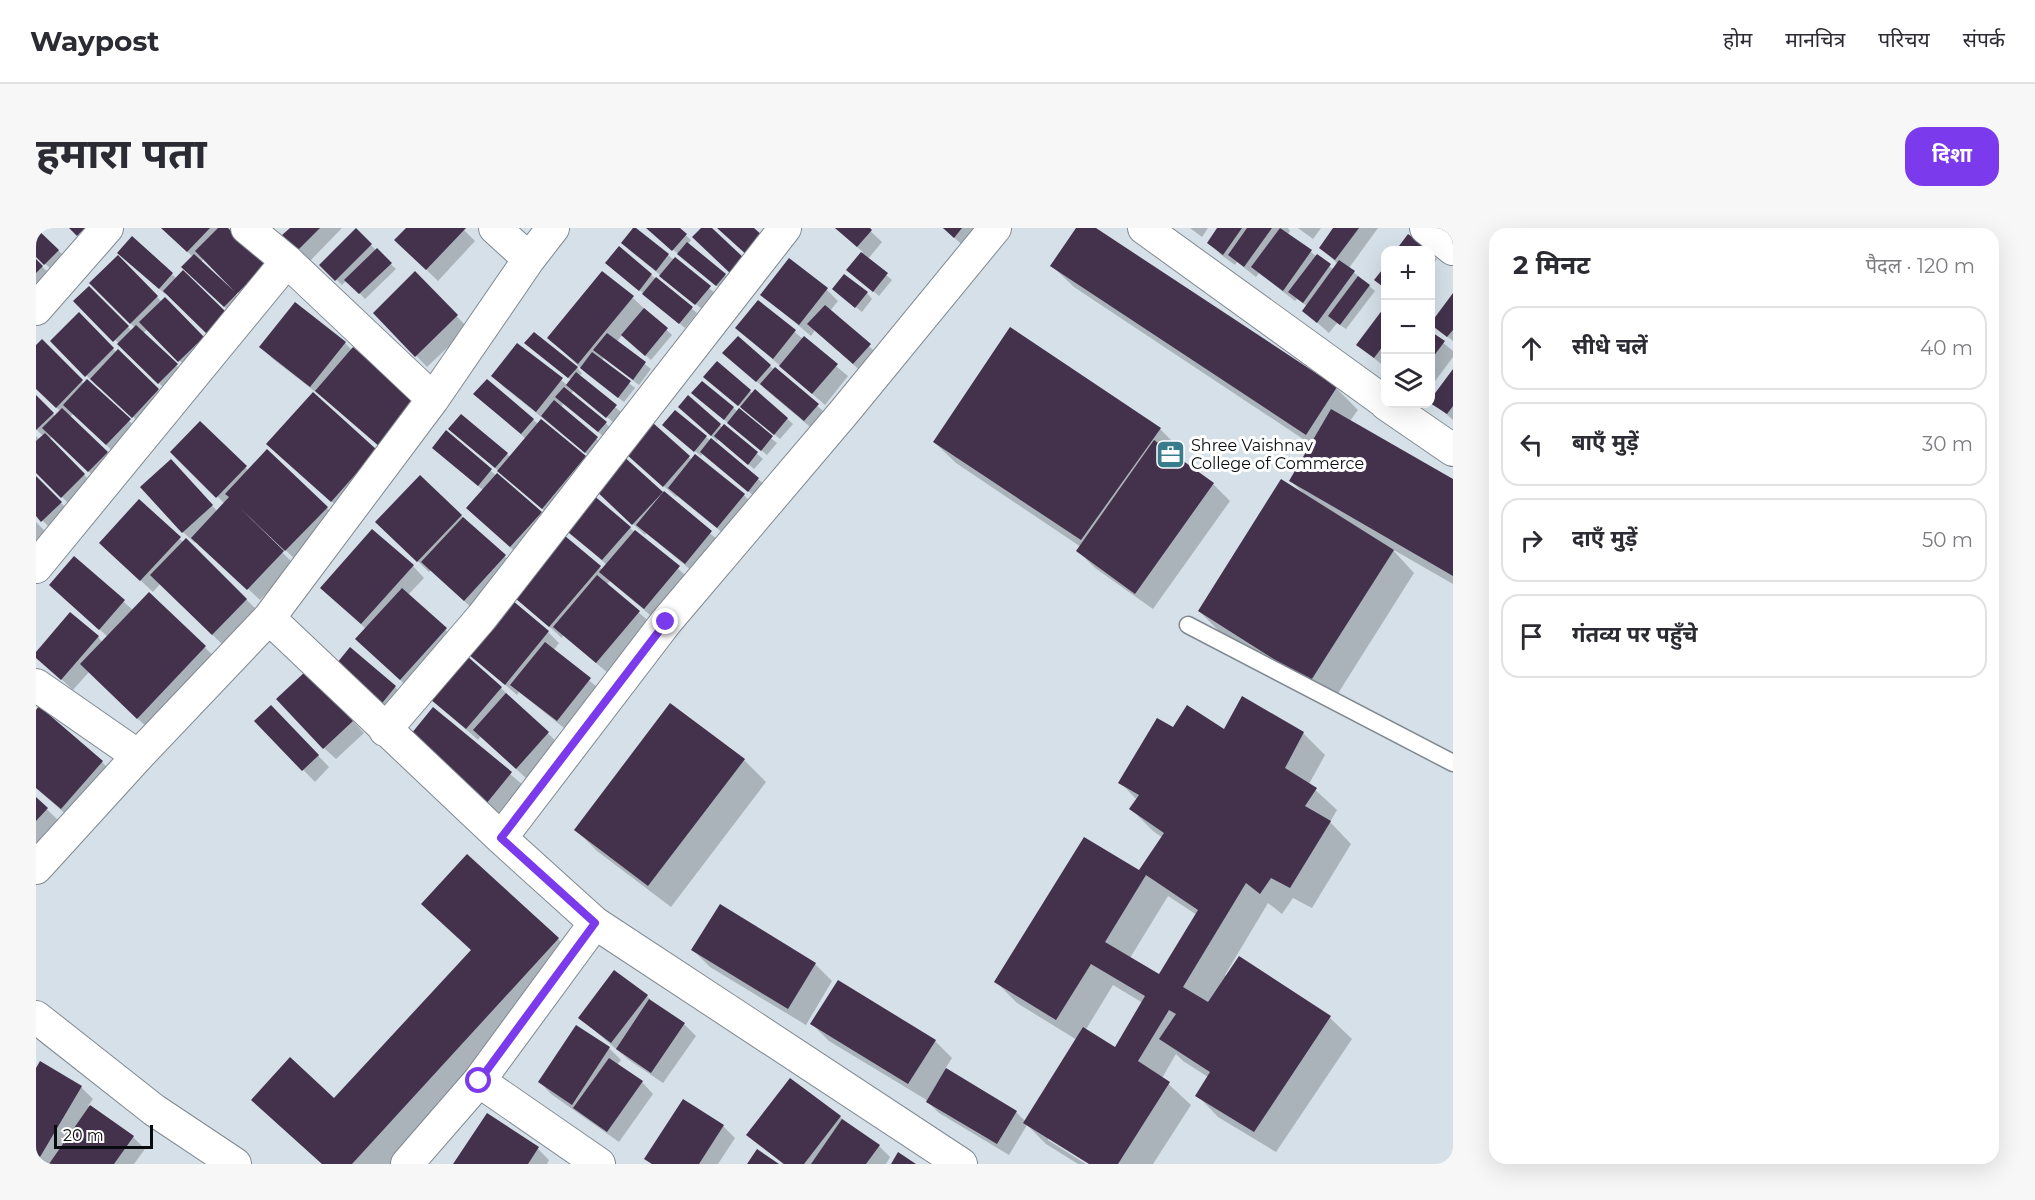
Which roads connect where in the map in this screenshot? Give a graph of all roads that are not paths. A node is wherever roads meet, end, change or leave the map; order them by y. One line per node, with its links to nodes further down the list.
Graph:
1 (107, 228): 12 (street)
2 (247, 228): 11 (street)
3 (495, 228): 10 (street)
4 (553, 228): 10 (street)
5 (785, 228): 21 (street)
6 (995, 228): 24 (street)
7 (1144, 228): 14 (street)
8 (1426, 228): 9 (street)
9 (1453, 249)
10 (529, 259): 13 (street)
11 (287, 261): 13 (street); 17 (street)
12 (36, 309)
13 (433, 399): 18 (street)
14 (1381, 399)
15 (1393, 408): 16 (street)
16 (1453, 450)
17 (36, 567)
18 (269, 618): 21 (street); 22 (street)
19 (1188, 625): 23 (lane)
20 (36, 685): 22 (street)
21 (385, 730): 24 (street)
22 (138, 756): 25 (street)
23 (1453, 763)
24 (501, 838): 26 (street)
25 (36, 868)
26 (595, 923): 28 (street); 32 (street)
27 (36, 1017): 29 (street)
28 (479, 1081): 30 (street); 31 (street)
29 (235, 1164)
30 (407, 1164)
31 (599, 1164)
32 (961, 1164)

